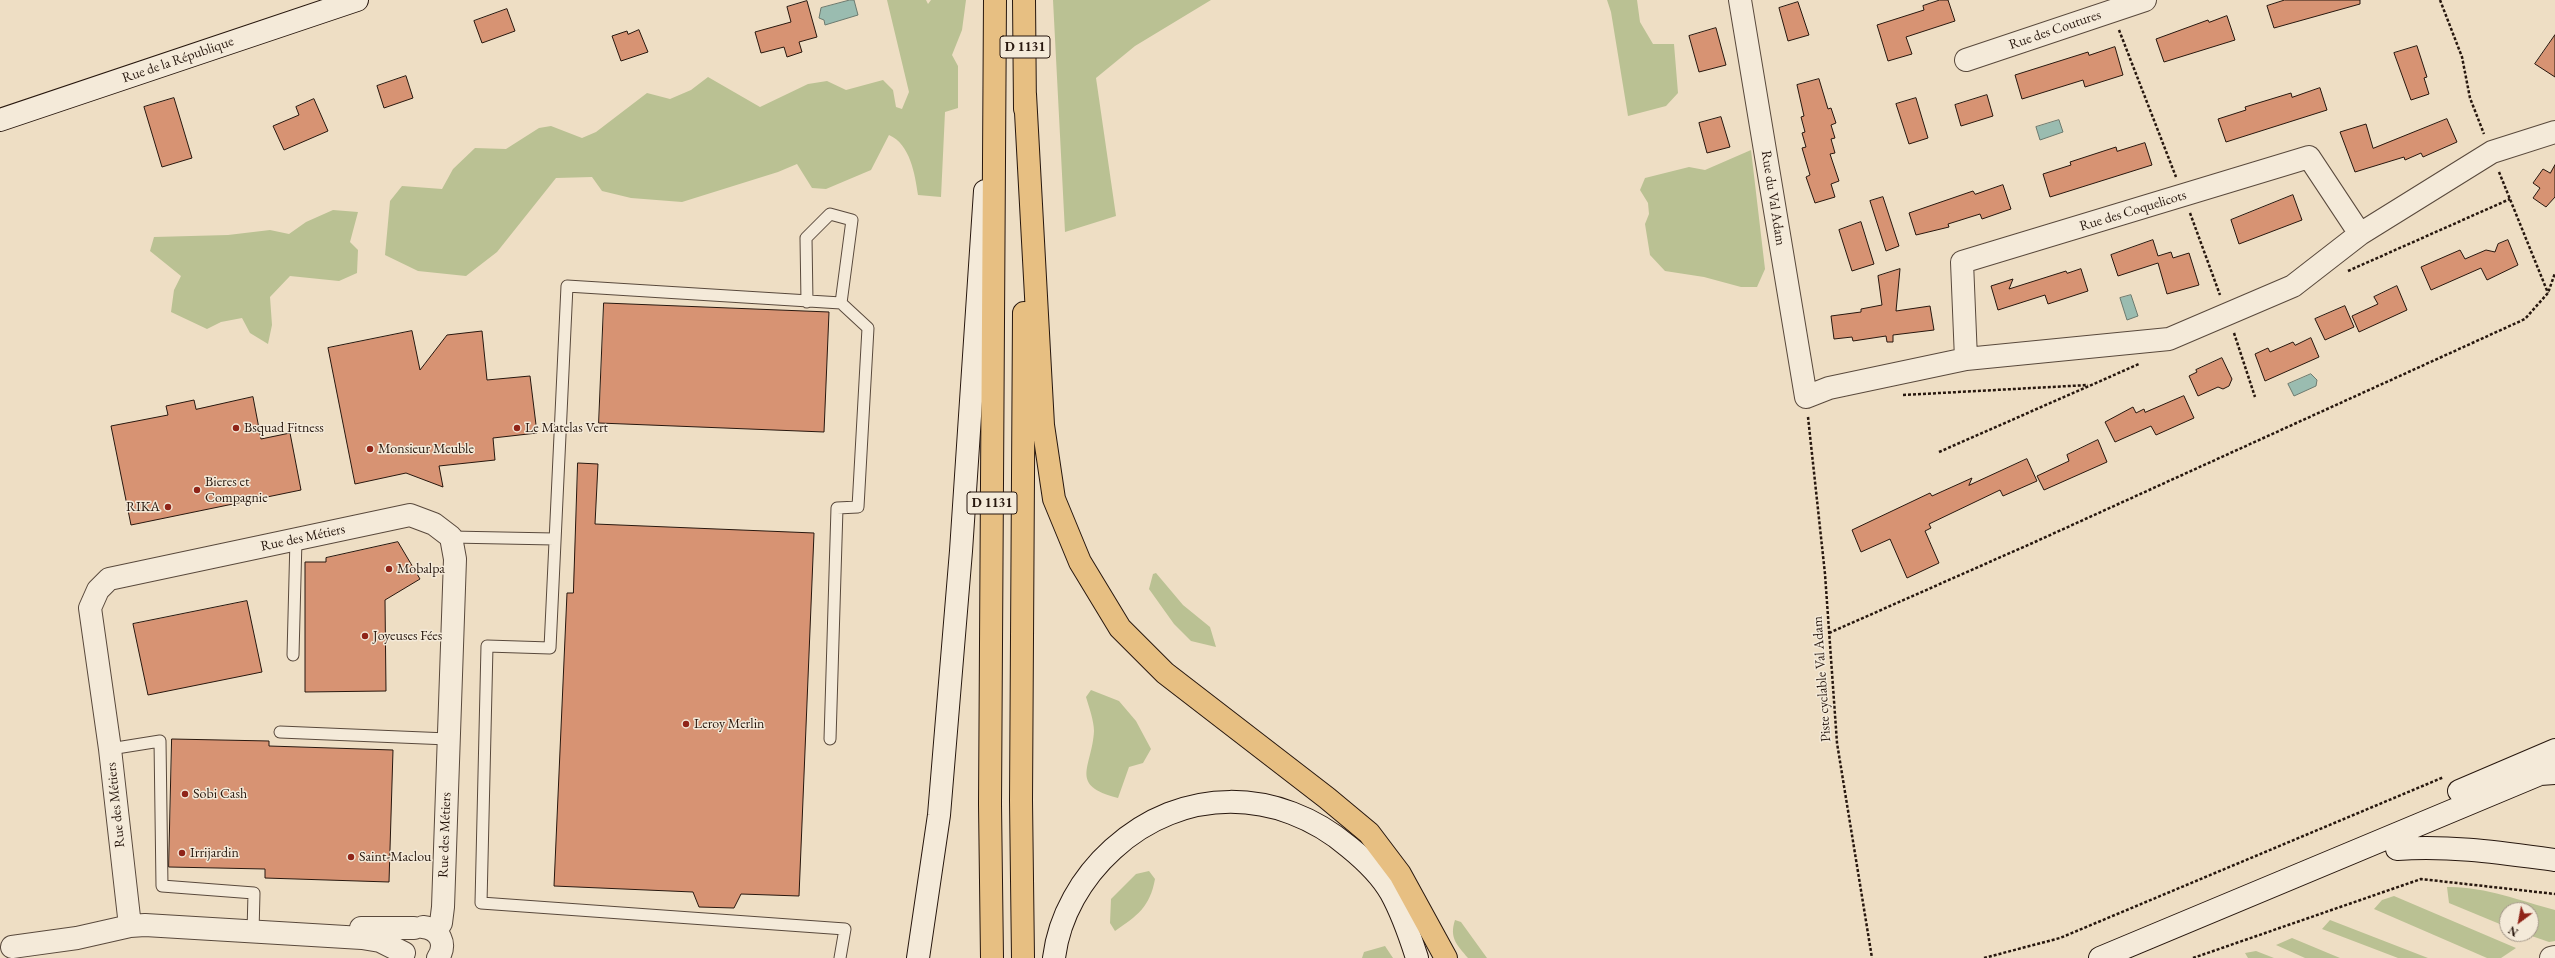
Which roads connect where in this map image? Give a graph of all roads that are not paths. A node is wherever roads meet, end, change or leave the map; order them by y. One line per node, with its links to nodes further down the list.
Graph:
1 (357, 0): 10 (street, Rue de la République)
2 (995, 0): 7 (main road, D 1131)
3 (1024, 0): 9 (main road, D 1131)
4 (1740, 0): 15 (street, Rue du Val Adam)
5 (2145, 0): 6 (street, Rue des Coutures)
6 (2100, 7): 8 (street, Rue des Coutures)
7 (994, 48): 40 (street); 41 (main road, D 1131)
8 (1966, 60)
9 (1025, 94): 42 (main road, D 1131); 45 (main road)
10 (0, 120)
11 (2555, 132): 12 (street)
12 (2360, 234): 15 (street); 15 (street, Rue des Coquelicots)
13 (807, 302): 14 (lane); 14 (lane); 18 (lane)
14 (841, 304): 21 (lane)
15 (1966, 359)
16 (451, 537): 17 (street, Rue des Métiers); 18 (lane); 22 (street, Rue des Métiers)
17 (296, 539): 19 (lane); 23 (street, Rue des Métiers)
18 (554, 539): 39 (lane)
19 (293, 655)
20 (280, 732): 22 (lane)
21 (830, 738)
22 (448, 739): 31 (street, Rue des Métiers)
23 (110, 748): 29 (street, Rue des Métiers); 32 (lane)
24 (2555, 750): 28 (street)
25 (2555, 774): 26 (street); 28 (street)
26 (2397, 849): 27 (street); 34 (street)
27 (2555, 860)
28 (2252, 894): 34 (street)
29 (130, 926): 32 (street); 35 (street)
30 (414, 928): 31 (street); 33 (street); 36 (street)
31 (436, 931): 38 (street)
32 (252, 932): 33 (street)
33 (307, 935): 36 (street)
34 (2151, 938): 46 (street)
35 (12, 946)
36 (406, 955)
37 (2555, 956): 47 (street)
38 (438, 958)
39 (840, 958)
40 (918, 958)
41 (992, 958)
42 (1023, 958)
43 (1054, 958): 44 (street)
44 (1417, 958)
45 (1446, 958)
46 (2100, 958)
47 (2551, 958)

